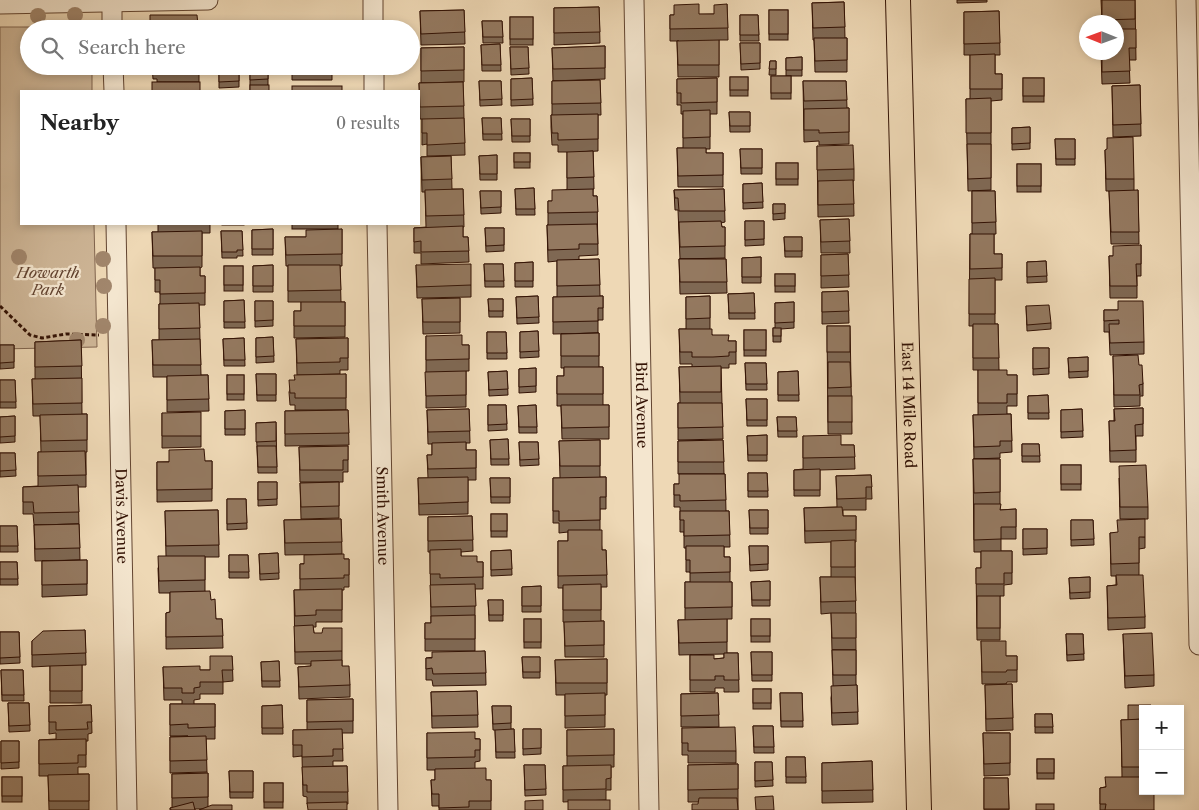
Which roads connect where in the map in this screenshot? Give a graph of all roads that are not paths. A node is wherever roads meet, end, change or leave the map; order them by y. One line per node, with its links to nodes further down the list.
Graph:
1 (208, 0): 6 (street)
2 (373, 0): 9 (street)
3 (634, 0): 19 (street, Bird Avenue)
4 (898, 0): 20 (main road, East 14 Mile Road)
5 (1186, 0): 16 (street)
6 (112, 1): 7 (street); 8 (street)
7 (0, 4)
8 (112, 20)
9 (373, 20)
10 (113, 75): 12 (street)
11 (374, 75): 13 (street)
12 (114, 90)
13 (374, 90)
14 (116, 225): 17 (street, Davis Avenue)
15 (377, 225): 18 (street, Smith Avenue)
16 (1199, 645)
17 (127, 810)
18 (388, 810)
19 (648, 810)
20 (919, 810)

